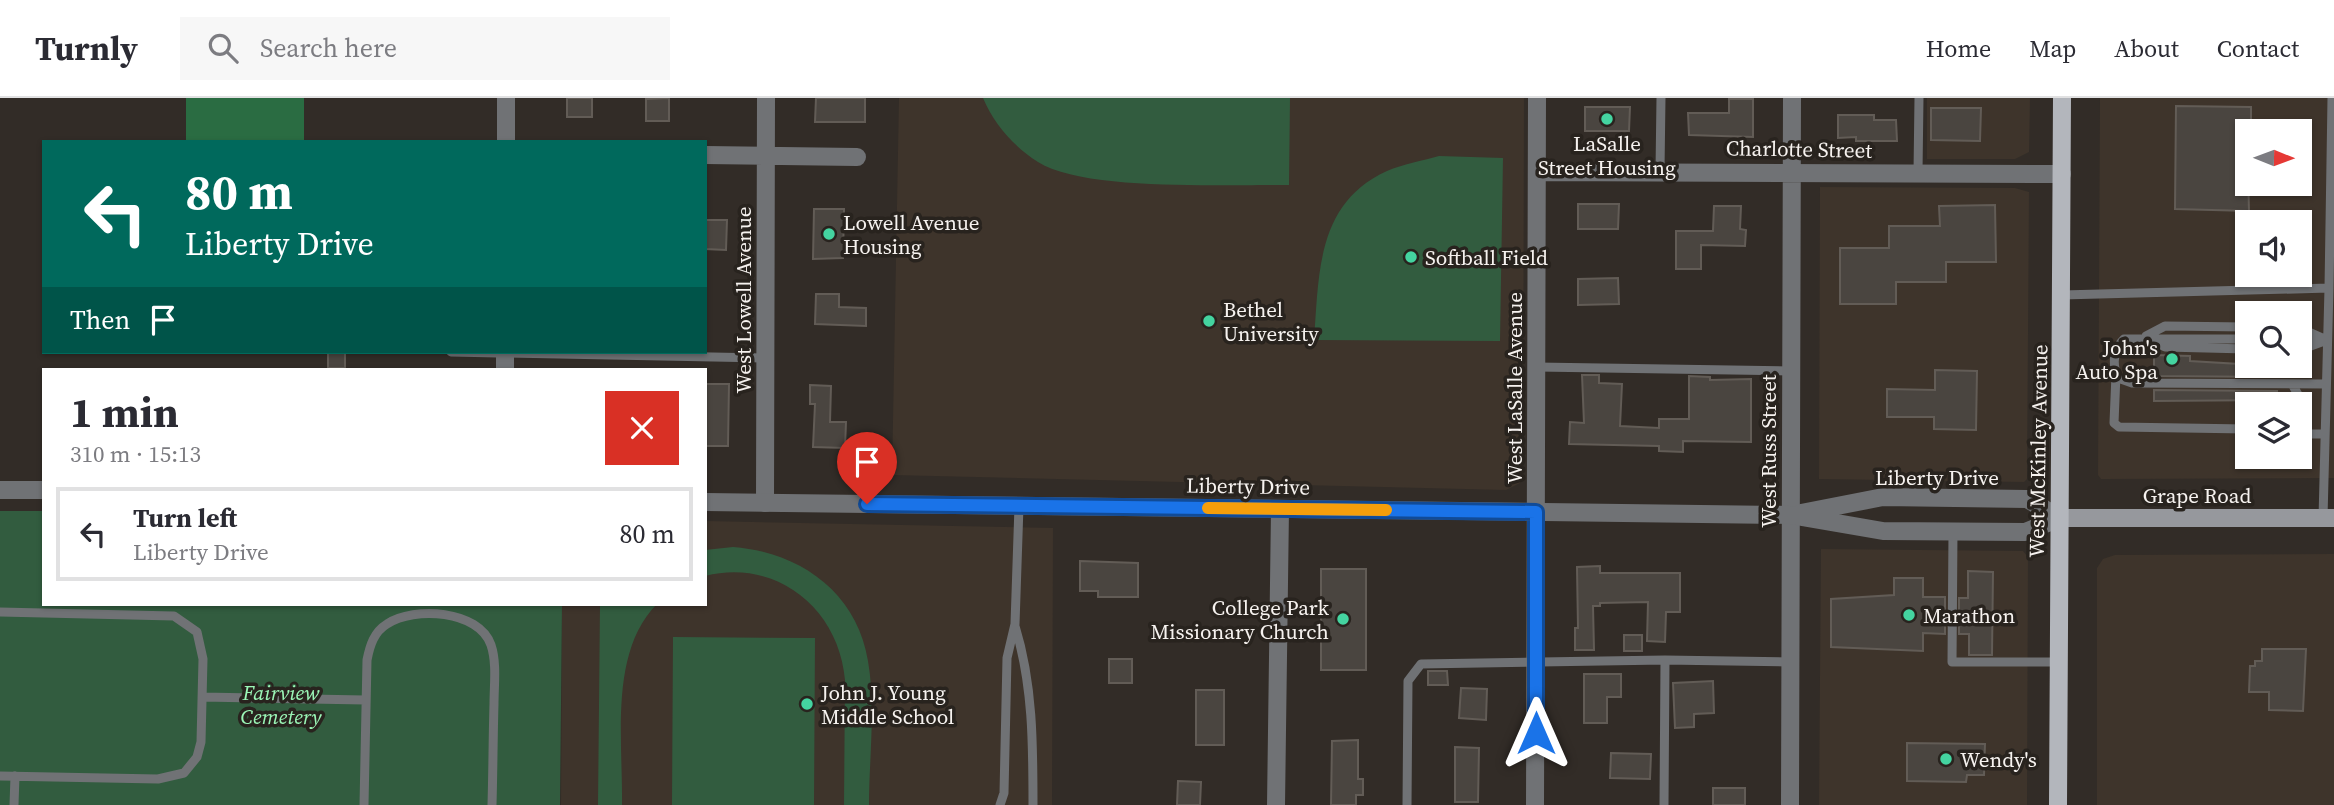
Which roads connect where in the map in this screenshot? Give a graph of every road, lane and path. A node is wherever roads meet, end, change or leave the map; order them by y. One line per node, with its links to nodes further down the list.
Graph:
1 (506, 98): 9 (street)
2 (766, 98): 11 (street, West Lowell Avenue)
3 (1537, 98): 15 (street, West LaSalle Avenue)
4 (1661, 98): 13 (lane)
5 (1792, 98): 14 (street, West Russ Street)
6 (1919, 98): 16 (lane)
7 (2062, 98): 17 (main road, West McKinley Avenue)
8 (2332, 98): 18 (lane)
9 (506, 140)
10 (707, 155): 11 (street)
11 (766, 156): 12 (street); 30 (street, West Lowell Avenue)
12 (857, 158)
13 (1660, 170): 14 (street, Charlotte Street); 15 (street, Charlotte Street)
14 (1792, 171): 16 (street, Charlotte Street); 32 (street, West Russ Street)
15 (1537, 172): 31 (street, West LaSalle Avenue)
16 (1918, 172): 17 (street, Charlotte Street)
17 (2062, 174): 19 (main road, West McKinley Avenue)
18 (2329, 288): 19 (lane); 25 (lane)
19 (2062, 295): 48 (main road, West McKinley Avenue)
20 (2235, 327): 22 (lane)
21 (2312, 333): 25 (lane)
22 (2144, 337): 23 (lane); 27 (lane); 33 (lane)
23 (2235, 339)
24 (2312, 339): 25 (lane)
25 (2327, 340): 26 (lane); 35 (lane)
26 (2312, 345)
27 (2235, 349)
28 (469, 354): 29 (lane)
29 (505, 358): 30 (lane)
30 (765, 358): 43 (street, West Lowell Avenue)
31 (1537, 368): 32 (lane); 46 (street, West LaSalle Avenue)
32 (1791, 371): 47 (street, West Russ Street)
33 (2116, 374): 34 (lane); 37 (lane)
34 (2292, 384): 35 (lane); 36 (lane)
35 (2326, 384): 39 (lane)
36 (2297, 392)
37 (2235, 429)
38 (2312, 434): 39 (lane)
39 (2325, 434): 49 (lane)
40 (0, 490): 41 (street)
41 (42, 490)
42 (707, 502): 43 (street, Liberty Drive)
43 (765, 503): 44 (street, Liberty Drive)
44 (1019, 506): 45 (street, Liberty Drive); 52 (lane)
45 (1280, 509): 46 (street, Liberty Drive); 66 (street)
46 (1536, 512): 47 (street, Liberty Drive); 54 (street, West LaSalle Avenue)
47 (1790, 515): 48 (street, Liberty Drive); 50 (street, Liberty Drive); 55 (street, West Russ Street)
48 (2060, 518): 49 (main road, Grape Road); 50 (street, Liberty Drive); 56 (main road, West McKinley Avenue)
49 (2329, 518)
50 (1953, 531): 56 (lane)
51 (0, 612): 57 (lane)
52 (1015, 625): 64 (lane); 65 (lane)
53 (1665, 660): 54 (lane); 55 (lane); 69 (lane)
54 (1536, 661): 67 (lane); 68 (street, West LaSalle Avenue)
55 (1790, 662): 70 (street, West Russ Street)
56 (2059, 662): 71 (main road, West McKinley Avenue)
57 (202, 697): 58 (lane); 60 (lane)
58 (365, 700): 62 (lane); 63 (lane)
59 (0, 776): 60 (lane)
60 (15, 776): 61 (lane)
61 (14, 805)
62 (364, 805)
63 (492, 805)
64 (1000, 805)
65 (1033, 805)
66 (1276, 805)
67 (1406, 805)
68 (1535, 805)
69 (1664, 805)
70 (1790, 805)
71 (2058, 805)

